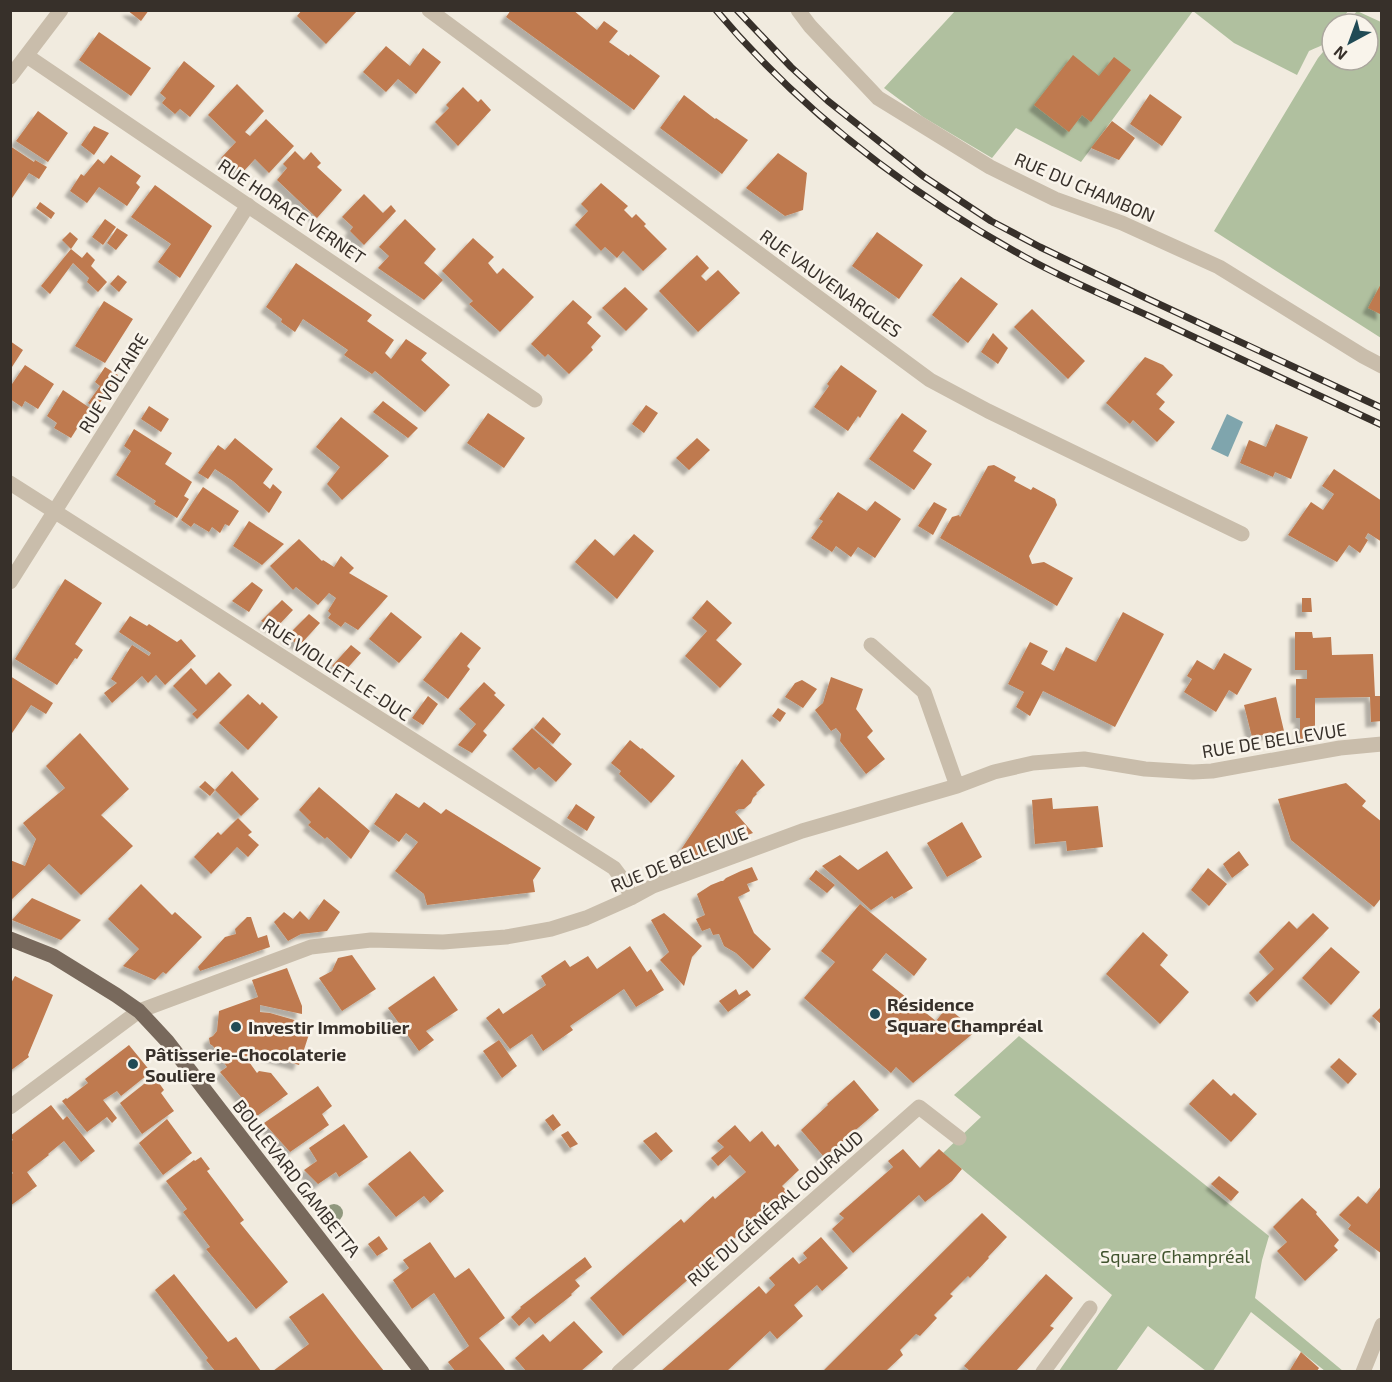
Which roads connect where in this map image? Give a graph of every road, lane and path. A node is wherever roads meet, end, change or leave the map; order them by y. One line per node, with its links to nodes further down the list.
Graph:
1 (61, 10): 4 (street)
2 (429, 10): 11 (street, RUE VAUVENARGUES)
3 (798, 10): 7 (street, RUE DU CHAMBON)
4 (27, 56): 5 (street); 6 (street, RUE HORACE VERNET)
5 (10, 78)
6 (248, 205): 8 (street, RUE HORACE VERNET); 10 (street, RUE VOLTAIRE)
7 (1382, 366)
8 (535, 400)
9 (10, 483): 10 (street, RUE VIOLLET-LE-DUC)
10 (55, 512): 12 (street, RUE VOLTAIRE); 16 (street, RUE VIOLLET-LE-DUC)
11 (1242, 534)
12 (10, 582)
13 (871, 645): 15 (street)
14 (1382, 744): 15 (street, RUE DE BELLEVUE)
15 (957, 786): 16 (street, RUE DE BELLEVUE)
16 (631, 898): 18 (street, RUE DE BELLEVUE)
17 (10, 939): 18 (main road)
18 (139, 1011): 19 (street, RUE DE BELLEVUE); 23 (main road, BOULEVARD GAMBETTA)
19 (10, 1107)
20 (959, 1138): 24 (street, RUE DU GÉNÉRAL GOURAUD)
21 (1090, 1308): 25 (street)
22 (1382, 1325): 26 (street)
23 (422, 1371)
24 (620, 1371)
25 (1043, 1371)
26 (1363, 1371)

